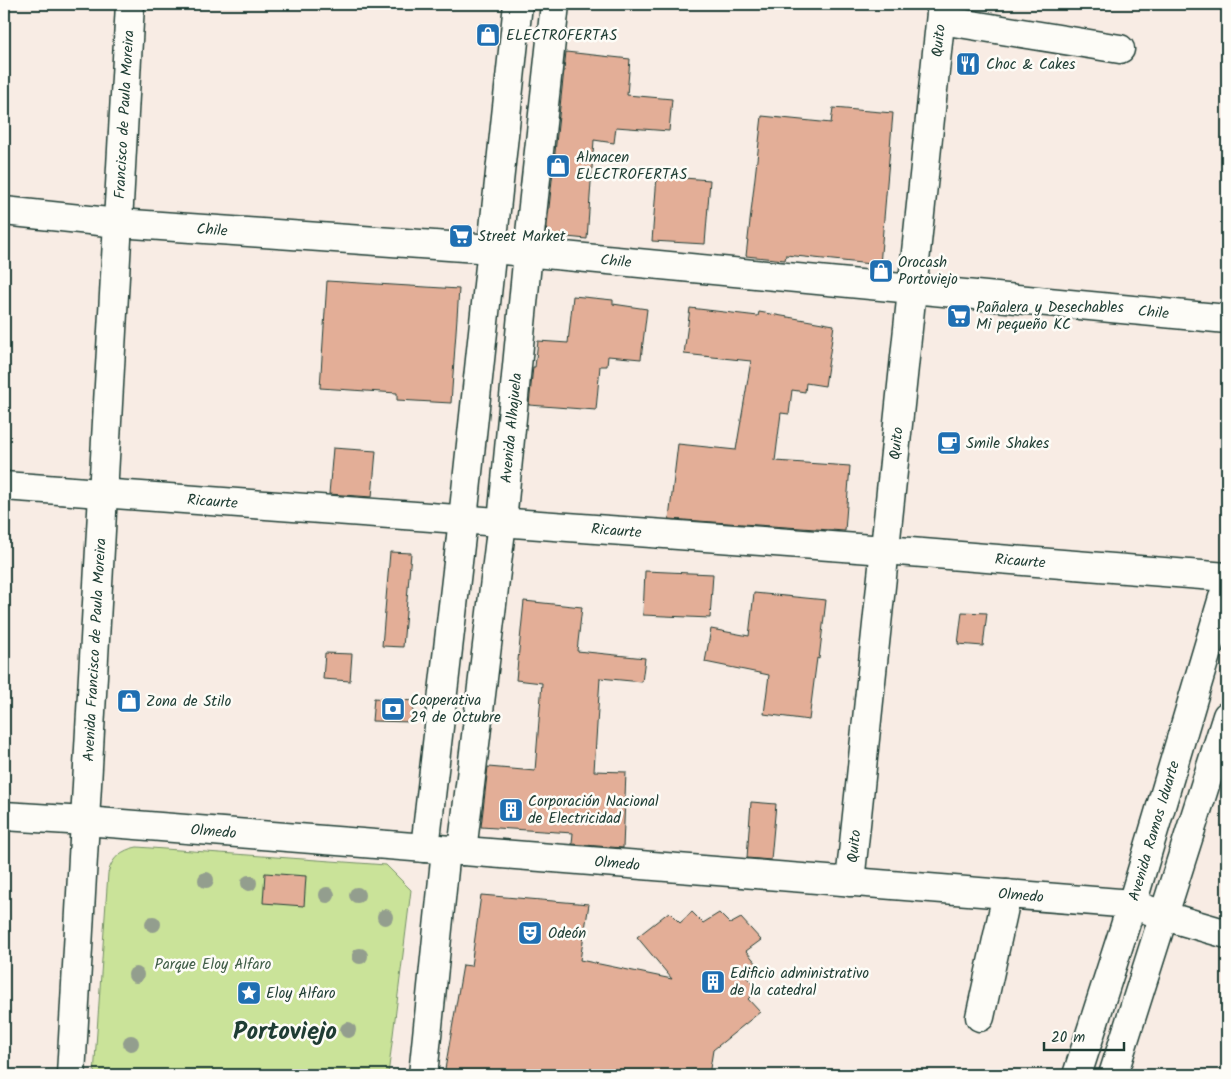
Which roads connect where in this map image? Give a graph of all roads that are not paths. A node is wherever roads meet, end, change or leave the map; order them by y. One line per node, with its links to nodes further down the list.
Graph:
1 (130, 4): 7 (street, Francisco de Paula Moreira)
2 (518, 4): 8 (street)
3 (556, 4): 9 (street, Avenida Alhajuela)
4 (942, 12): 5 (street); 10 (street, Quito)
5 (1120, 49)
6 (4, 211): 7 (street, Chile)
7 (118, 223): 8 (street, Chile); 13 (street, Avenida Francisco de Paula Moreira)
8 (492, 249): 9 (street, Chile); 14 (street)
9 (528, 252): 10 (street, Chile); 15 (street, Avenida Alhajuela)
10 (913, 288): 11 (street, Chile); 16 (street, Quito)
11 (1227, 319)
12 (4, 486): 13 (street, Ricaurte)
13 (103, 493): 14 (street, Ricaurte); 21 (street, Avenida Francisco de Paula Moreira)
14 (463, 519): 15 (street, Ricaurte); 22 (street)
15 (502, 522): 16 (street, Ricaurte); 22 (street, Avenida Alhajuela)
16 (885, 550): 17 (street, Ricaurte); 23 (street, Quito)
17 (1227, 577)
18 (1227, 584): 25 (street, Avenida Ramos Iduarte)
19 (1227, 716): 26 (street)
20 (4, 816): 21 (street, Olmedo)
21 (85, 821): 22 (street, Olmedo); 29 (street, Avenida Francisco de Paula Moreira)
22 (444, 850): 23 (street, Olmedo); 30 (street)
23 (850, 882): 24 (street, Olmedo)
24 (1007, 894): 25 (street, Olmedo); 28 (street)
25 (1132, 904): 26 (street, Olmedo); 31 (street, Avenida Ramos Iduarte)
26 (1164, 916): 27 (street, Olmedo); 32 (street)
27 (1227, 934)
28 (980, 1017)
29 (71, 1075)
30 (423, 1075)
31 (1076, 1075)
32 (1113, 1075)

